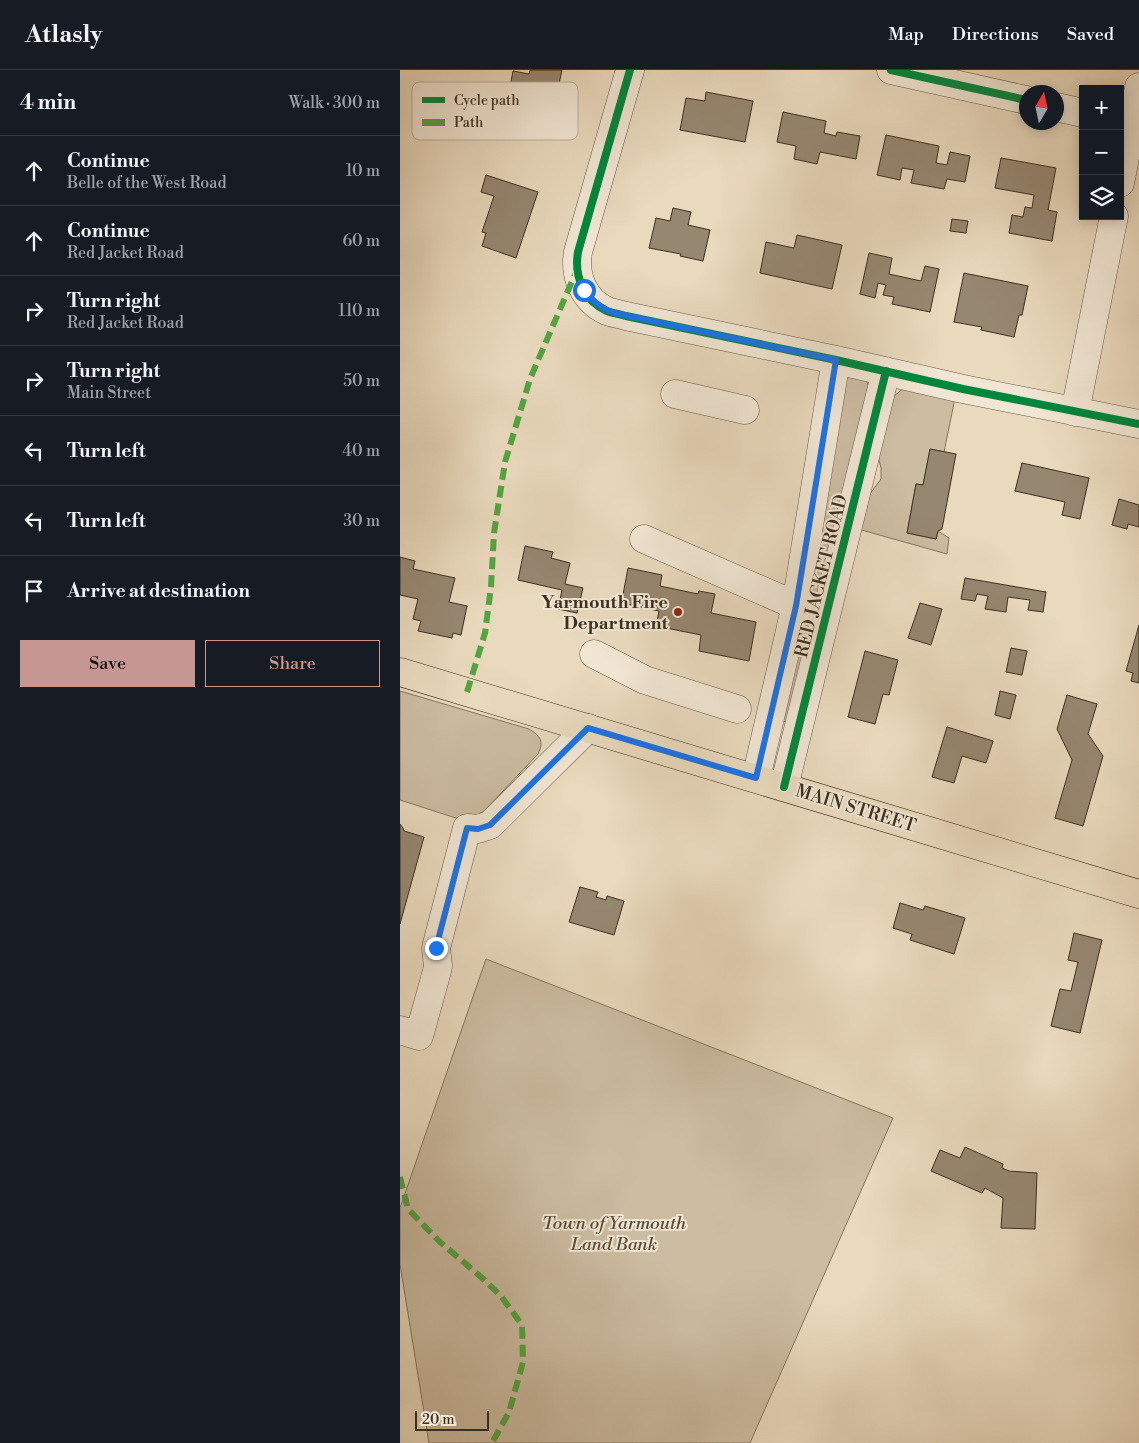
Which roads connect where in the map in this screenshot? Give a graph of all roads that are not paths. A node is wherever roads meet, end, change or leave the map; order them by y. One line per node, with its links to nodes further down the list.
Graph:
1 (630, 70): 10 (street)
2 (891, 70): 4 (street)
3 (1139, 87): 7 (street)
4 (1019, 98)
5 (1064, 109): 6 (street)
6 (1079, 112)
7 (1126, 123): 8 (street)
8 (1121, 175)
9 (1113, 220): 14 (street)
10 (836, 360): 11 (street); 17 (street, RED JACKET ROAD)
11 (886, 371): 14 (street); 18 (street, RED JACKET ROAD)
12 (675, 394): 13 (street)
13 (744, 410)
14 (1074, 412): 15 (street)
15 (1139, 424)
16 (644, 539): 17 (street)
17 (796, 606): 18 (street); 23 (street, RED JACKET ROAD)
18 (826, 618): 24 (street, RED JACKET ROAD)
19 (594, 654): 21 (street)
20 (400, 672): 22 (main road, MAIN STREET)
21 (737, 709)
22 (588, 728): 23 (main road, MAIN STREET); 26 (street)
23 (756, 778): 24 (main road, MAIN STREET)
24 (784, 786): 25 (main road, MAIN STREET)
25 (1139, 894)
26 (400, 1030)

